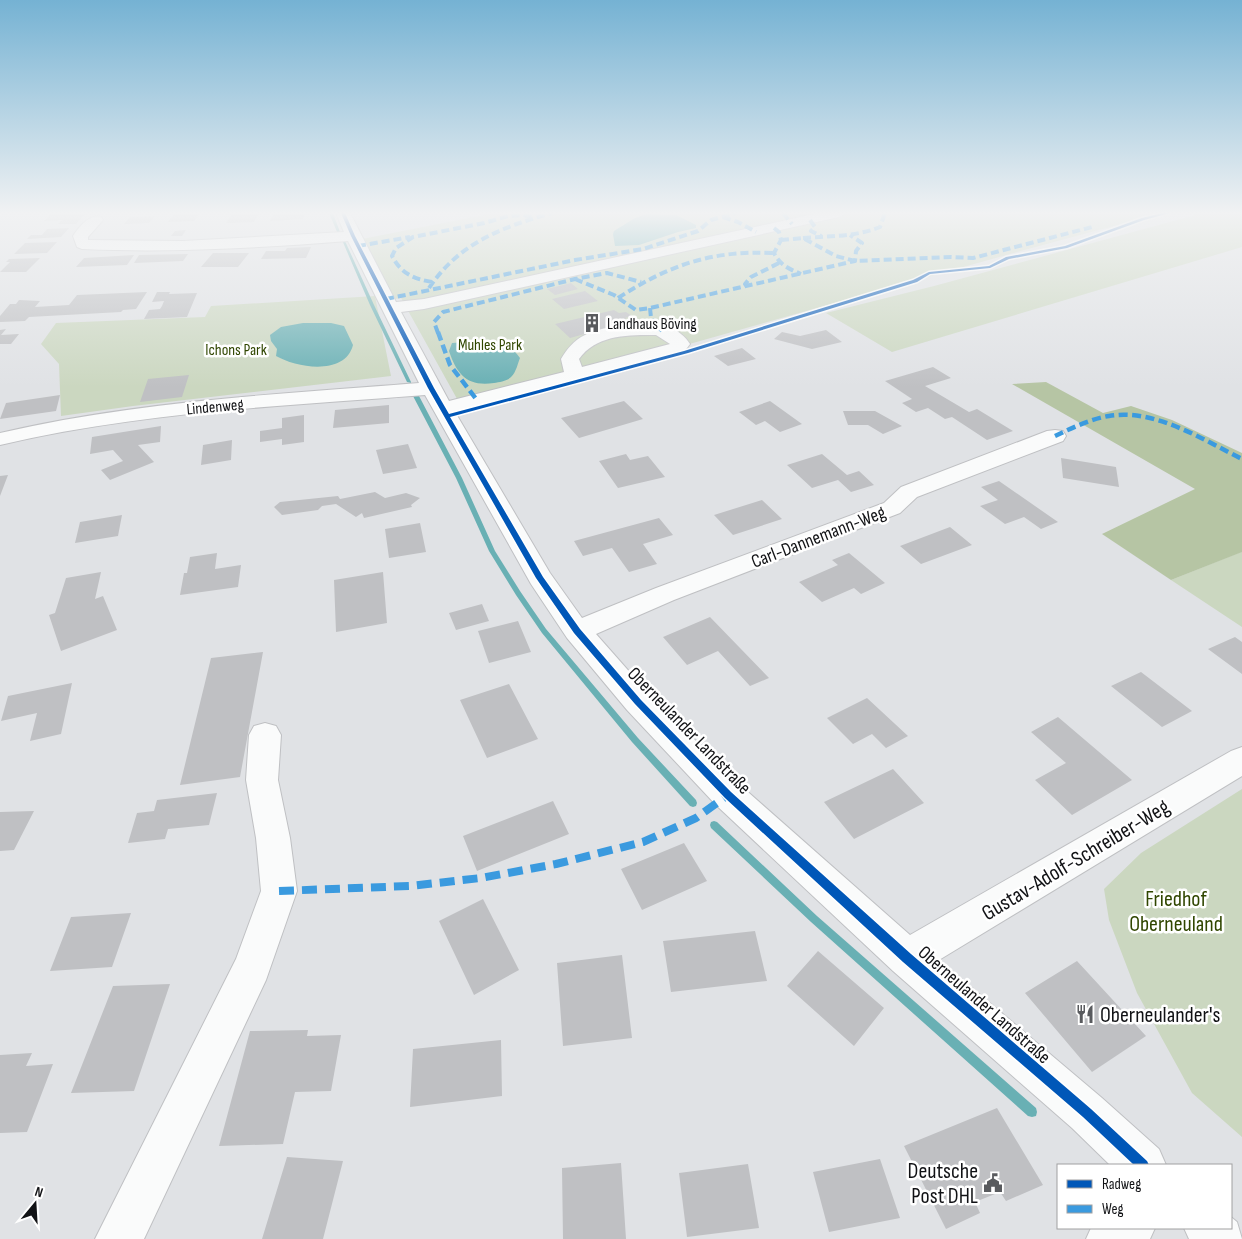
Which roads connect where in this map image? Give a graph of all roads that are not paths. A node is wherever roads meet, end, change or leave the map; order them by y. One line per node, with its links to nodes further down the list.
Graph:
1 (371, 271): 3 (street, Oberneulander Landstraße)
2 (575, 271): 3 (street)
3 (390, 308): 5 (street, Oberneulander Landstraße)
4 (575, 375): 4 (street, Lindenweg); 5 (street, Lindenweg)
5 (438, 398): 7 (street, Lindenweg); 8 (street, Oberneulander Landstraße)
6 (1055, 436): 8 (street, Carl-Dannemann-Weg)
7 (0, 439)
8 (577, 631): 11 (street, Oberneulander Landstraße)
9 (266, 735): 15 (street)
10 (1242, 760): 11 (street, Gustav-Adolf-Schreiber-Weg)
11 (907, 958): 12 (street, Oberneulander Landstraße)
12 (1142, 1164)
13 (1129, 1229): 16 (street)
14 (1209, 1229): 17 (street)
15 (119, 1239)
16 (1110, 1239)
17 (1220, 1239)

